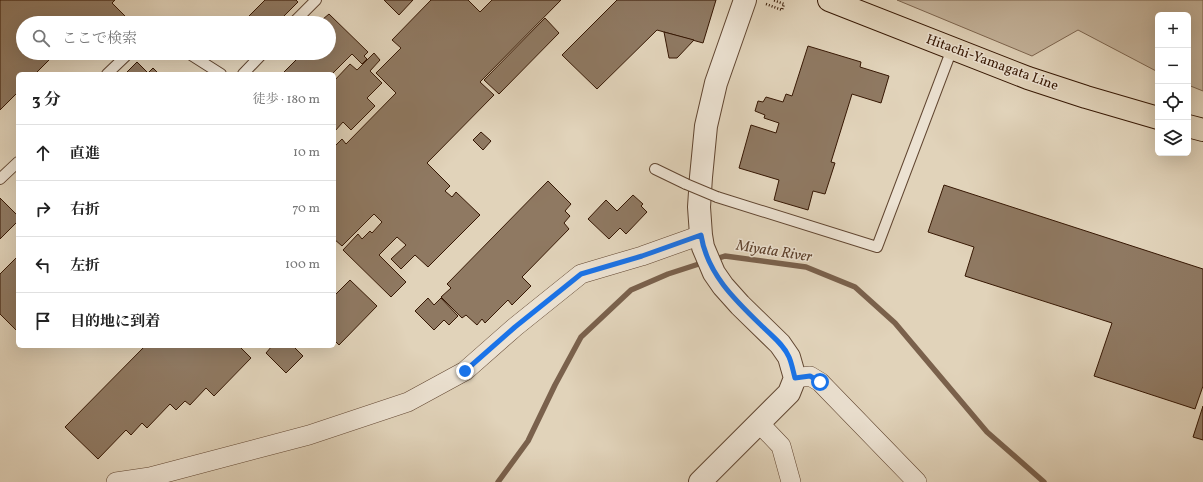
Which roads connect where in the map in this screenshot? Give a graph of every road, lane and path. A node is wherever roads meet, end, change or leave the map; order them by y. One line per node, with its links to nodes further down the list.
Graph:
1 (316, 0): 5 (lane)
2 (773, 0): 4 (path)
3 (828, 0): 6 (main road, Hitachi-Yamagata Line)
4 (755, 2): 19 (street)
5 (300, 16)
6 (952, 49): 13 (main road, Hitachi-Yamagata Line); 17 (lane, bridge)
7 (122, 60): 10 (lane)
8 (199, 60): 11 (lane)
9 (256, 60): 12 (lane)
10 (110, 72)
11 (218, 72)
12 (245, 72)
13 (1155, 117)
14 (1191, 127): 15 (main road)
15 (1203, 130)
16 (16, 164): 18 (lane)
17 (655, 169)
18 (0, 179)
19 (702, 241): 20 (street); 22 (street)
20 (795, 378): 21 (street); 25 (street)
21 (760, 424): 23 (street); 24 (street)
22 (116, 482)
23 (700, 482)
24 (790, 482)
25 (916, 482)

